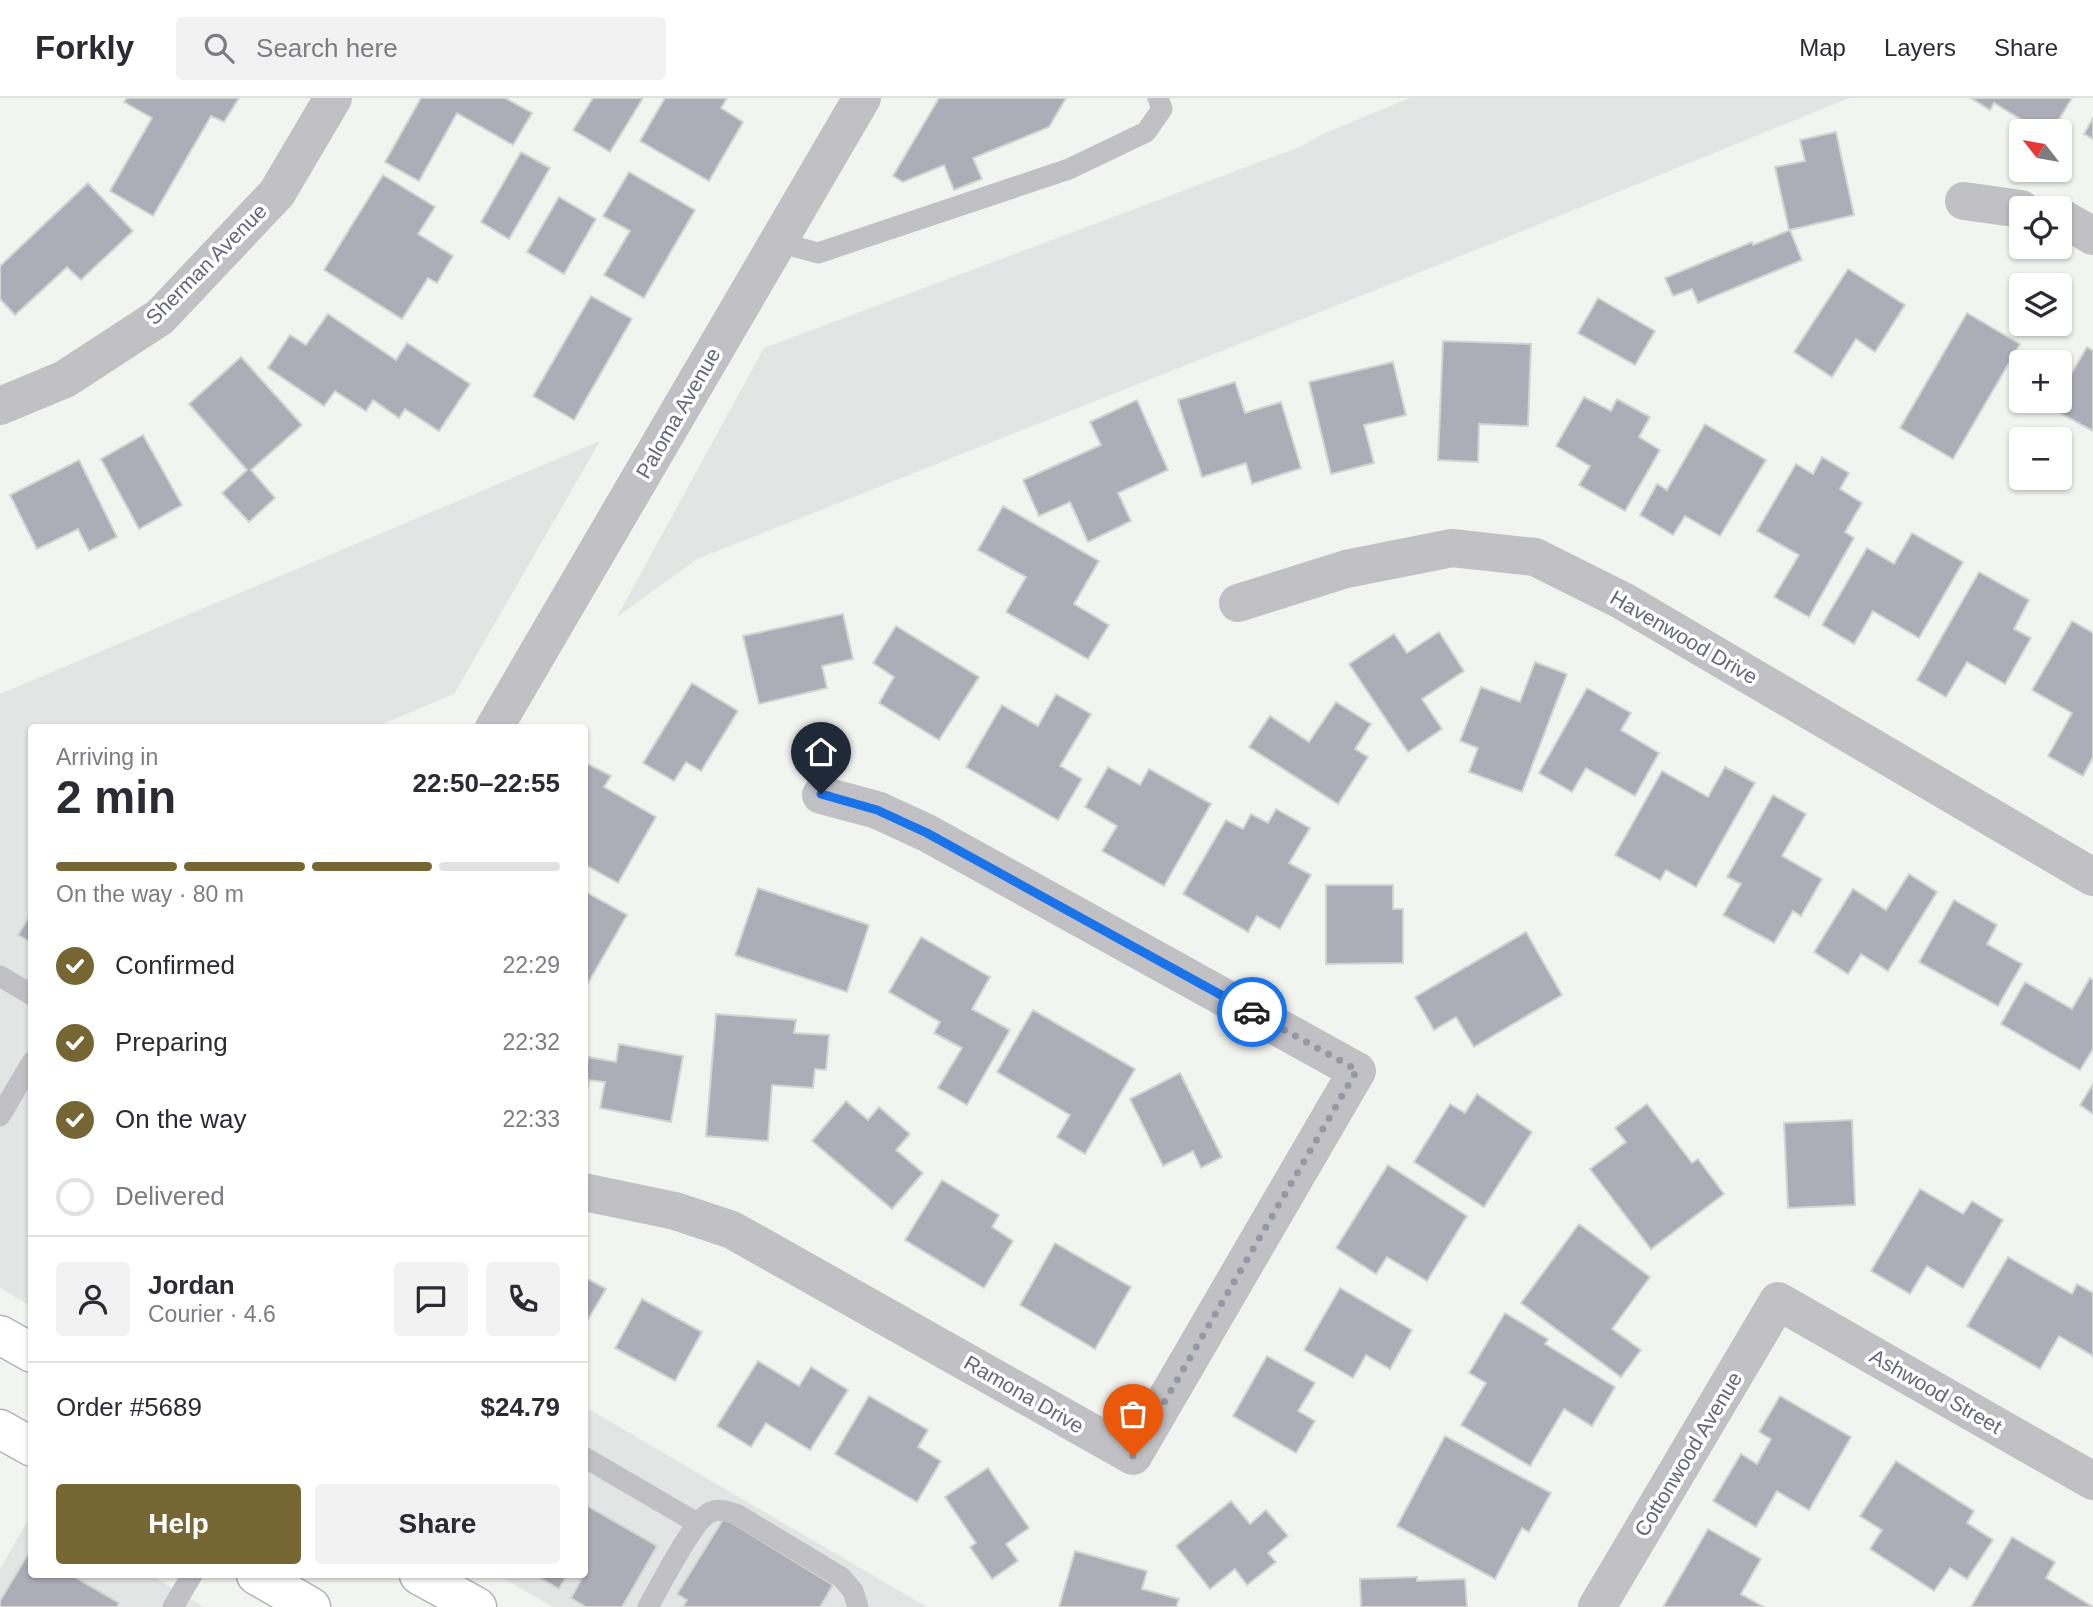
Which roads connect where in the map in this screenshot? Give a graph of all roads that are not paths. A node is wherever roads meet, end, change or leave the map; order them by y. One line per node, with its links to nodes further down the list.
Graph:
1 (333, 98): 9 (street, Sherman Avenue)
2 (862, 98): 8 (street, Paloma Avenue)
3 (1158, 98): 8 (lane)
4 (1964, 201): 5 (street)
5 (2009, 207)
6 (2072, 225): 7 (street)
7 (2093, 236)
8 (778, 242): 11 (street, Paloma Avenue)
9 (0, 406)
10 (1238, 603): 13 (street, Havenwood Drive)
11 (496, 724)
12 (821, 794): 18 (street, Ramona Drive)
13 (2093, 877)
14 (0, 976): 15 (lane)
15 (28, 993)
16 (28, 1069): 17 (lane)
17 (0, 1116)
18 (588, 1193)
19 (1778, 1301): 25 (street, Ashwood Street); 35 (street, Cottonwood Avenue)
20 (0, 1335): 21 (main road)
21 (28, 1351)
22 (0, 1429): 23 (main road)
23 (28, 1445)
24 (588, 1459): 26 (lane)
25 (2093, 1481)
26 (697, 1523): 33 (lane); 34 (lane)
27 (190, 1578): 30 (lane)
28 (261, 1578): 31 (main road)
29 (424, 1578): 32 (main road)
30 (173, 1607)
31 (312, 1607)
32 (477, 1607)
33 (648, 1607)
34 (858, 1607)
35 (1597, 1607)

